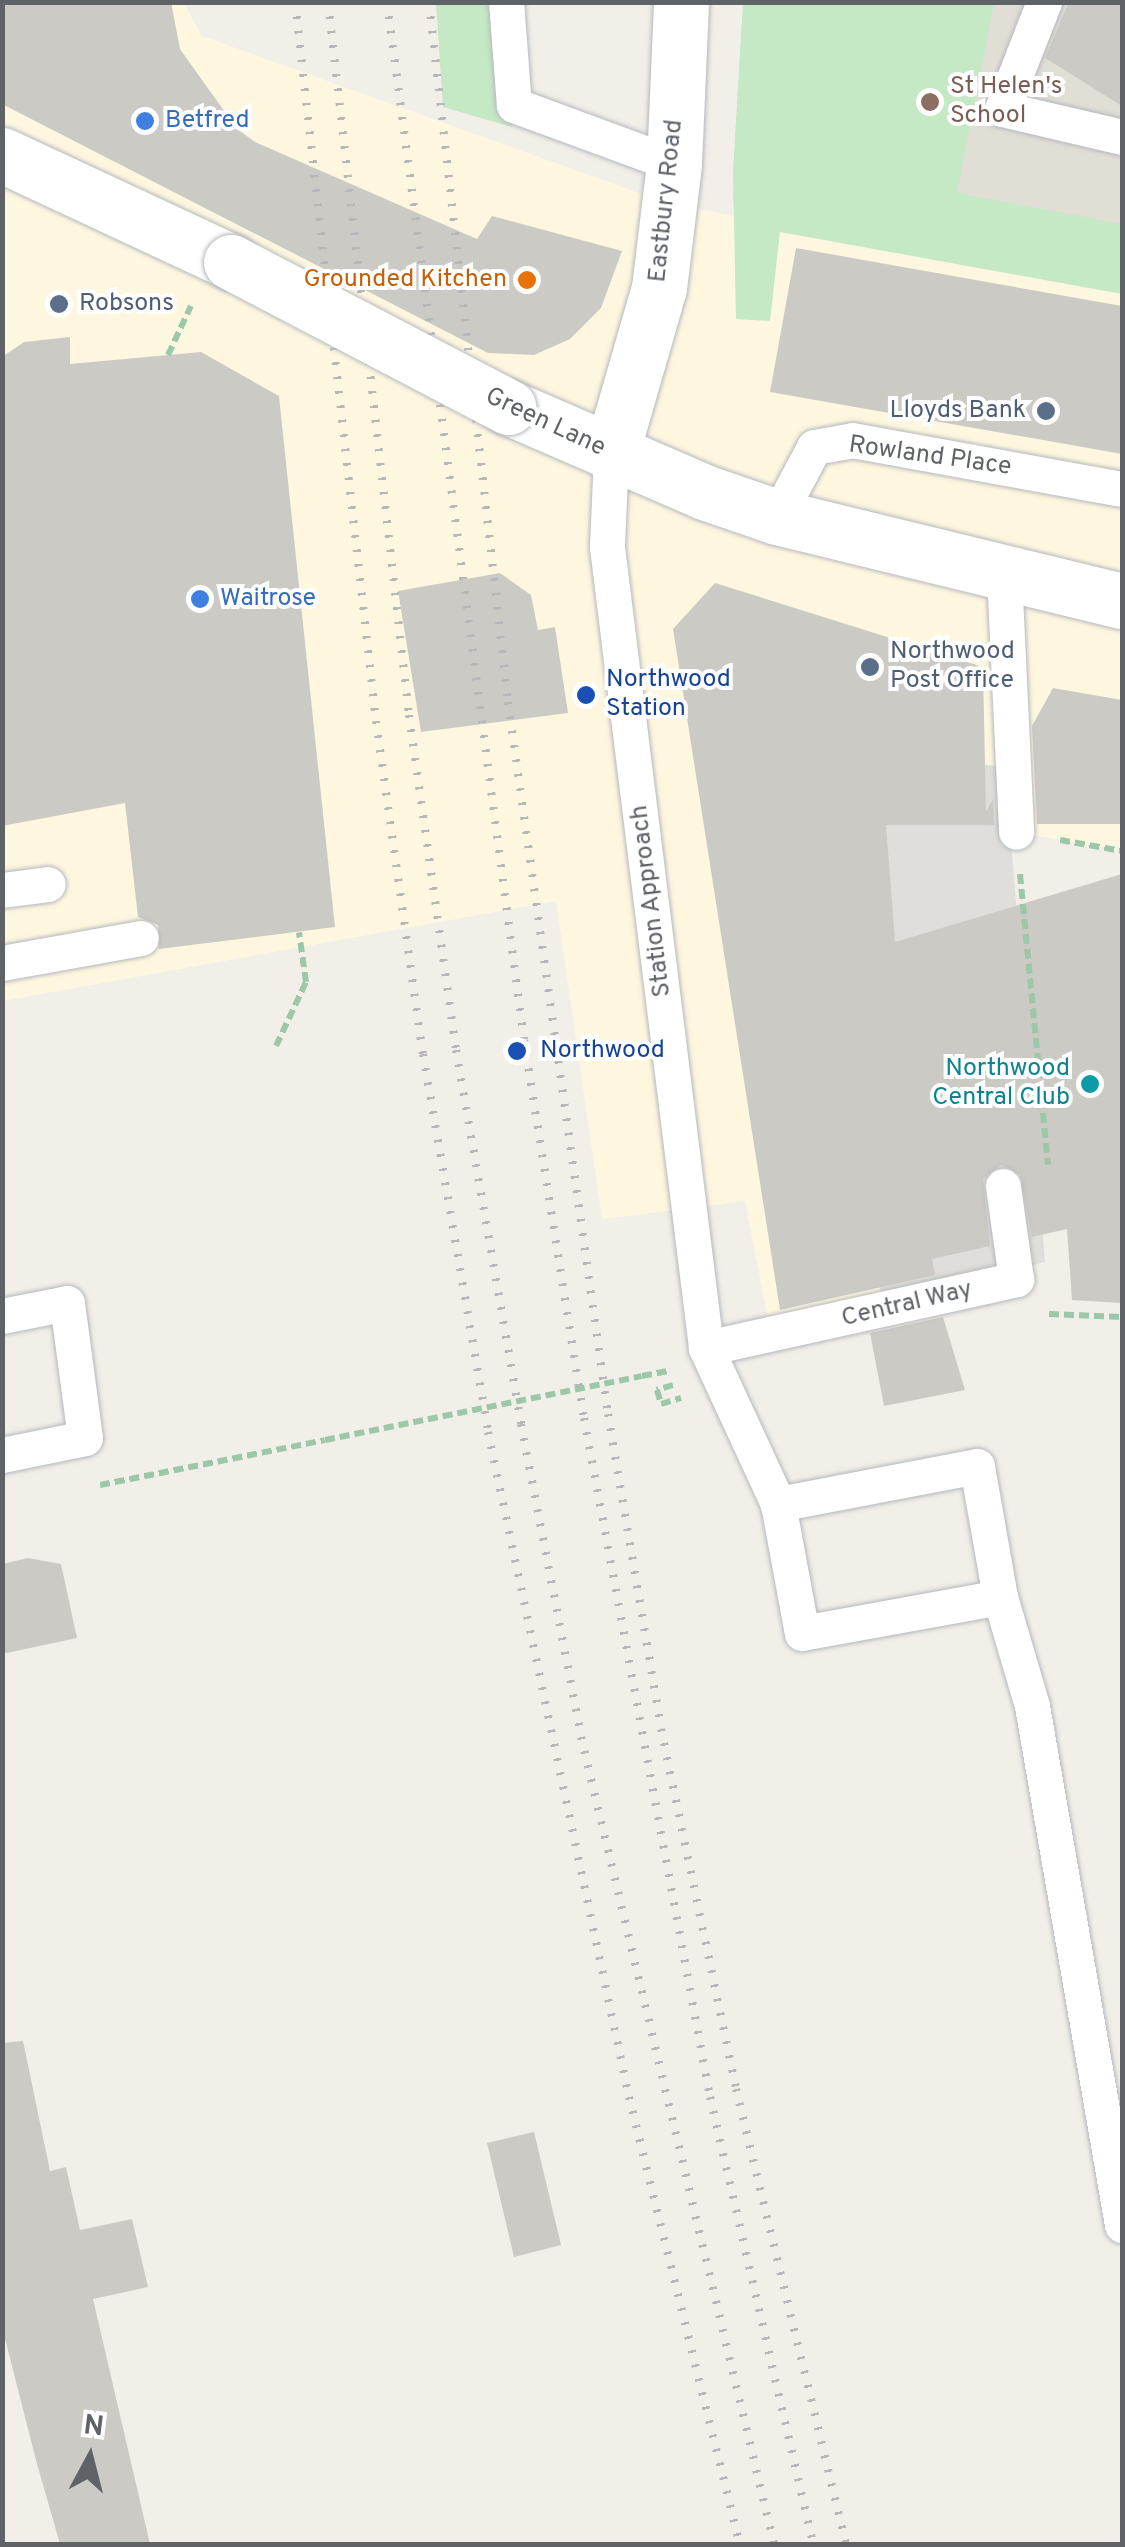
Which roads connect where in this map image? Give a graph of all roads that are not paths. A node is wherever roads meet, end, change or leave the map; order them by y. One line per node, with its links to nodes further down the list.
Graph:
1 (506, 2): 5 (lane)
2 (681, 2): 5 (main road, Eastbury Road)
3 (1044, 2): 4 (lane)
4 (1122, 137)
5 (674, 164): 7 (main road, Eastbury Road)
6 (10, 172): 7 (main road, Green Lane, bridge)
7 (611, 454): 9 (main road, Green Lane); 19 (lane, Station Approach)
8 (1122, 489): 9 (lane, Rowland Place)
9 (777, 516): 10 (main road, Green Lane)
10 (1004, 574): 11 (main road, Green Lane); 12 (lane)
11 (1122, 602)
12 (1016, 832)
13 (48, 884): 14 (lane)
14 (2, 890)
15 (141, 938): 16 (lane)
16 (2, 963)
17 (1002, 1186): 19 (lane, Central Way)
18 (2, 1316): 20 (lane)
19 (706, 1348): 21 (lane, Station Approach)
20 (2, 1454)
21 (778, 1504): 22 (lane, Station Approach); 22 (lane)
22 (1000, 1597): 23 (lane)
23 (1122, 2224)

